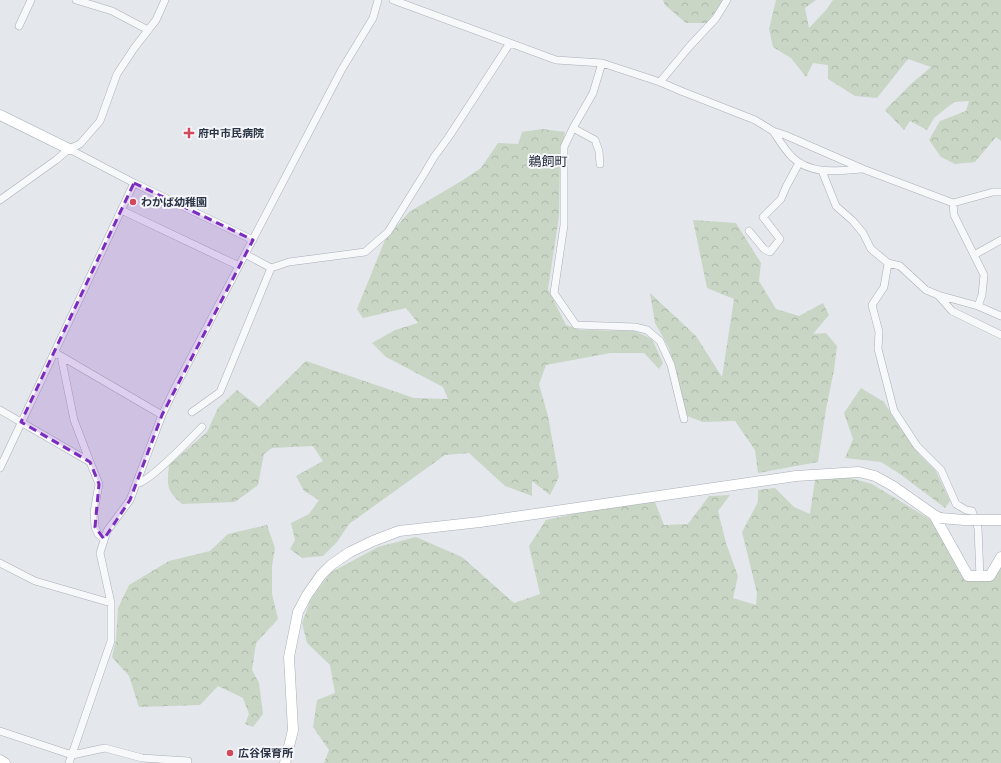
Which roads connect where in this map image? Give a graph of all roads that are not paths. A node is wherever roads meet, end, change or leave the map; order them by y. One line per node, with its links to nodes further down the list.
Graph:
1 (30, 0): 7 (street)
2 (76, 0): 8 (street)
3 (165, 0): 8 (street)
4 (378, 0): 26 (street)
5 (393, 0): 9 (street)
6 (727, 0): 11 (street)
7 (19, 26)
8 (148, 30): 15 (street)
9 (510, 43): 10 (street); 32 (street)
10 (602, 63): 11 (street); 13 (street)
11 (660, 82): 14 (street)
12 (0, 115): 15 (street)
13 (573, 128): 17 (street); 42 (street)
14 (773, 131): 16 (street); 18 (street)
15 (69, 149): 20 (street); 22 (street)
16 (799, 163): 19 (street); 25 (street)
17 (600, 164)
18 (863, 168): 19 (street); 23 (street)
19 (822, 171): 30 (street)
20 (134, 183): 24 (street); 26 (street)
21 (1001, 192): 23 (street)
22 (0, 200)
23 (953, 203): 29 (street)
24 (121, 210): 31 (street); 37 (street)
25 (749, 231)
26 (253, 240): 28 (street)
27 (1001, 240): 29 (street)
28 (246, 254): 31 (street); 32 (street)
29 (974, 255): 34 (street)
30 (888, 263): 33 (street); 53 (street)
31 (239, 266): 41 (street)
32 (271, 268): 40 (street)
33 (938, 295): 34 (street); 36 (street)
34 (978, 306): 35 (street)
35 (1001, 316)
36 (1001, 335)
37 (54, 352): 38 (street); 43 (street)
38 (61, 356): 41 (street); 45 (street)
39 (0, 410): 43 (street)
40 (192, 412)
41 (162, 415): 47 (street)
42 (684, 419)
43 (21, 422): 45 (street); 46 (street)
44 (202, 427): 47 (street)
45 (90, 462): 50 (street)
46 (0, 468)
47 (136, 484): 50 (street)
48 (937, 516): 49 (street, bridge); 53 (street); 61 (street)
49 (1001, 520)
50 (104, 539): 54 (street)
51 (1001, 557): 53 (street)
52 (0, 563): 54 (street)
53 (980, 576)
54 (111, 603): 56 (street)
55 (0, 731): 56 (street)
56 (72, 755): 58 (street); 60 (street)
57 (0, 760): 59 (street)
58 (188, 761)
59 (5, 763)
60 (69, 763)
61 (285, 763)

